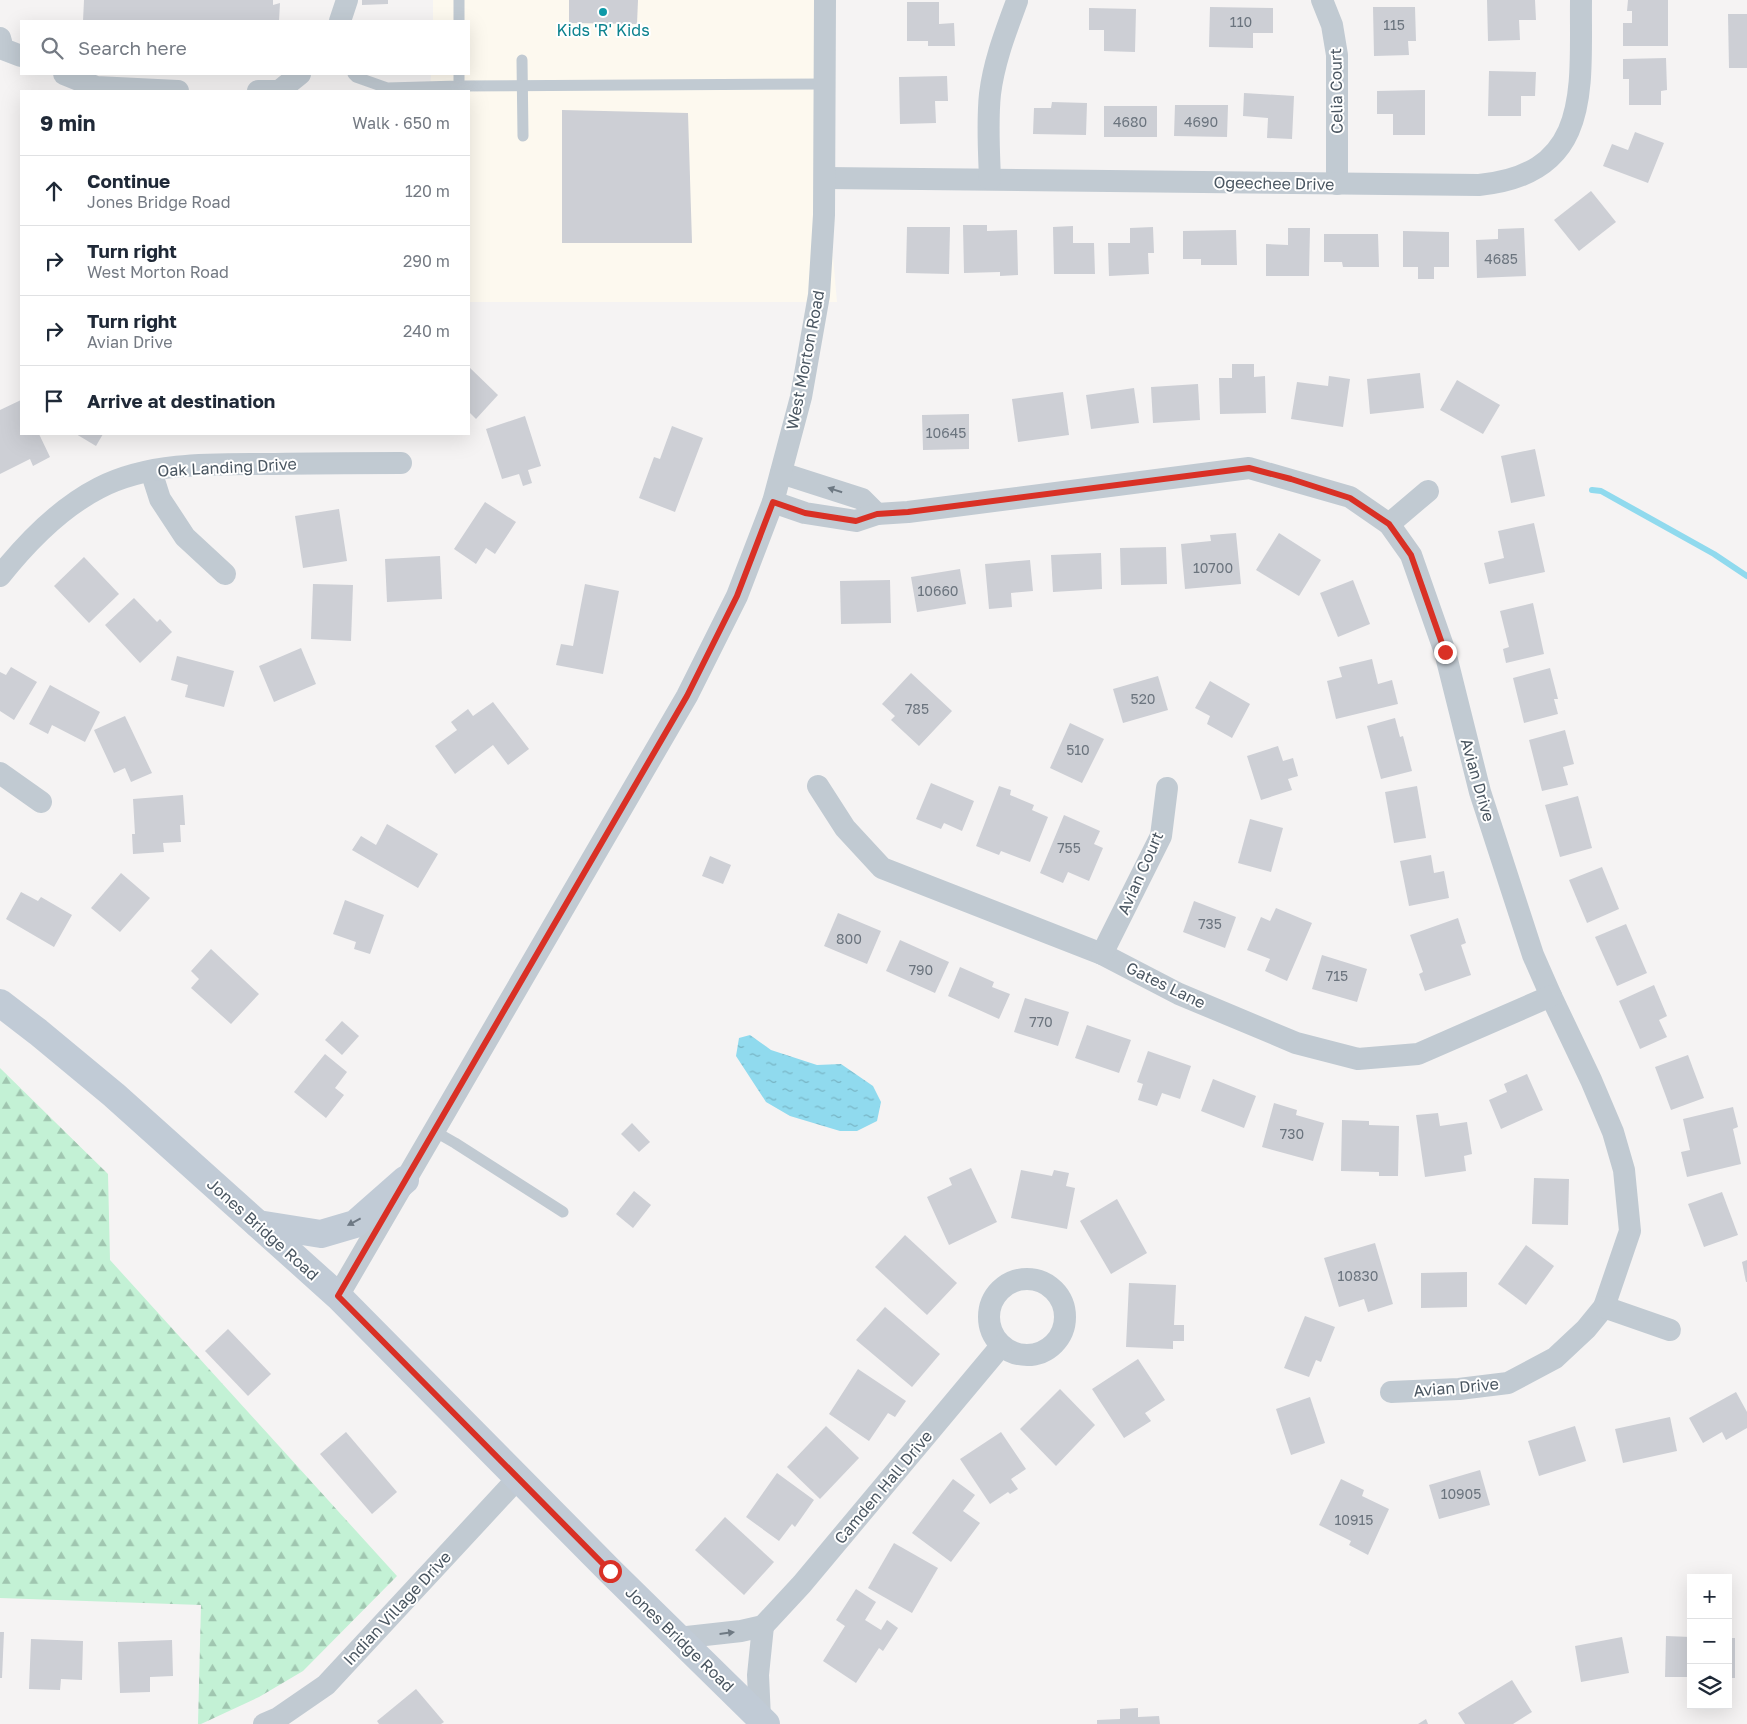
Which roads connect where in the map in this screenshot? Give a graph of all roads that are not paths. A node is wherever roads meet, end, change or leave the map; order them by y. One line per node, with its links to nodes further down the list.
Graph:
1 (346, 0): 7 (street)
2 (459, 0): 8 (lane)
3 (825, 0): 14 (street, West Morton Road)
4 (1322, 0): 22 (street, Celia Court)
5 (1581, 0): 22 (street, Ogeechee Drive)
6 (1017, 1): 21 (street)
7 (340, 20)
8 (459, 20)
9 (522, 60): 16 (lane)
10 (66, 75): 17 (street)
11 (299, 75): 18 (street)
12 (354, 75): 15 (lane)
13 (459, 75): 15 (lane)
14 (825, 84): 16 (lane); 20 (street, West Morton Road)
15 (459, 86): 16 (lane)
16 (522, 86): 19 (lane)
17 (158, 90)
18 (280, 90)
19 (523, 136)
20 (825, 178): 21 (street, Ogeechee Drive); 25 (street, West Morton Road)
21 (990, 179): 22 (street, Ogeechee Drive)
22 (1337, 184)
23 (401, 463): 24 (street, Oak Landing Drive)
24 (151, 471): 30 (street); 31 (street, Oak Landing Drive)
25 (781, 473): 27 (street, West Morton Road); 28 (street, one-way to 25)
26 (1428, 491): 29 (street)
27 (773, 502): 28 (street, Avian Drive); 39 (street, West Morton Road)
28 (877, 514): 29 (street, Avian Drive)
29 (1389, 524): 37 (street, Avian Drive)
30 (225, 574)
31 (0, 576)
32 (0, 773): 35 (street)
33 (818, 786): 36 (street, Gates Lane)
34 (1167, 788): 36 (street, Avian Court)
35 (40, 802)
36 (1102, 954): 37 (street, Gates Lane)
37 (1551, 996): 44 (street, Avian Drive)
38 (0, 1003): 42 (main road, Jones Bridge Road)
39 (434, 1131): 40 (street, West Morton Road); 41 (lane)
40 (405, 1180): 42 (main road, one-way to 42); 43 (street, West Morton Road)
41 (563, 1212)
42 (258, 1224): 43 (main road, Jones Bridge Road)
43 (338, 1296): 48 (main road, Jones Bridge Road)
44 (1604, 1307): 45 (street); 47 (street, Avian Drive)
45 (1670, 1330)
46 (1001, 1346): 49 (street, Camden Hall Drive)
47 (1391, 1392)
48 (519, 1477): 50 (main road, Jones Bridge Road); 52 (street, Indian Village Drive)
49 (764, 1626): 50 (street, one-way to 49); 51 (street)
50 (678, 1638): 51 (main road, Jones Bridge Road)
51 (763, 1721)
52 (264, 1724)

